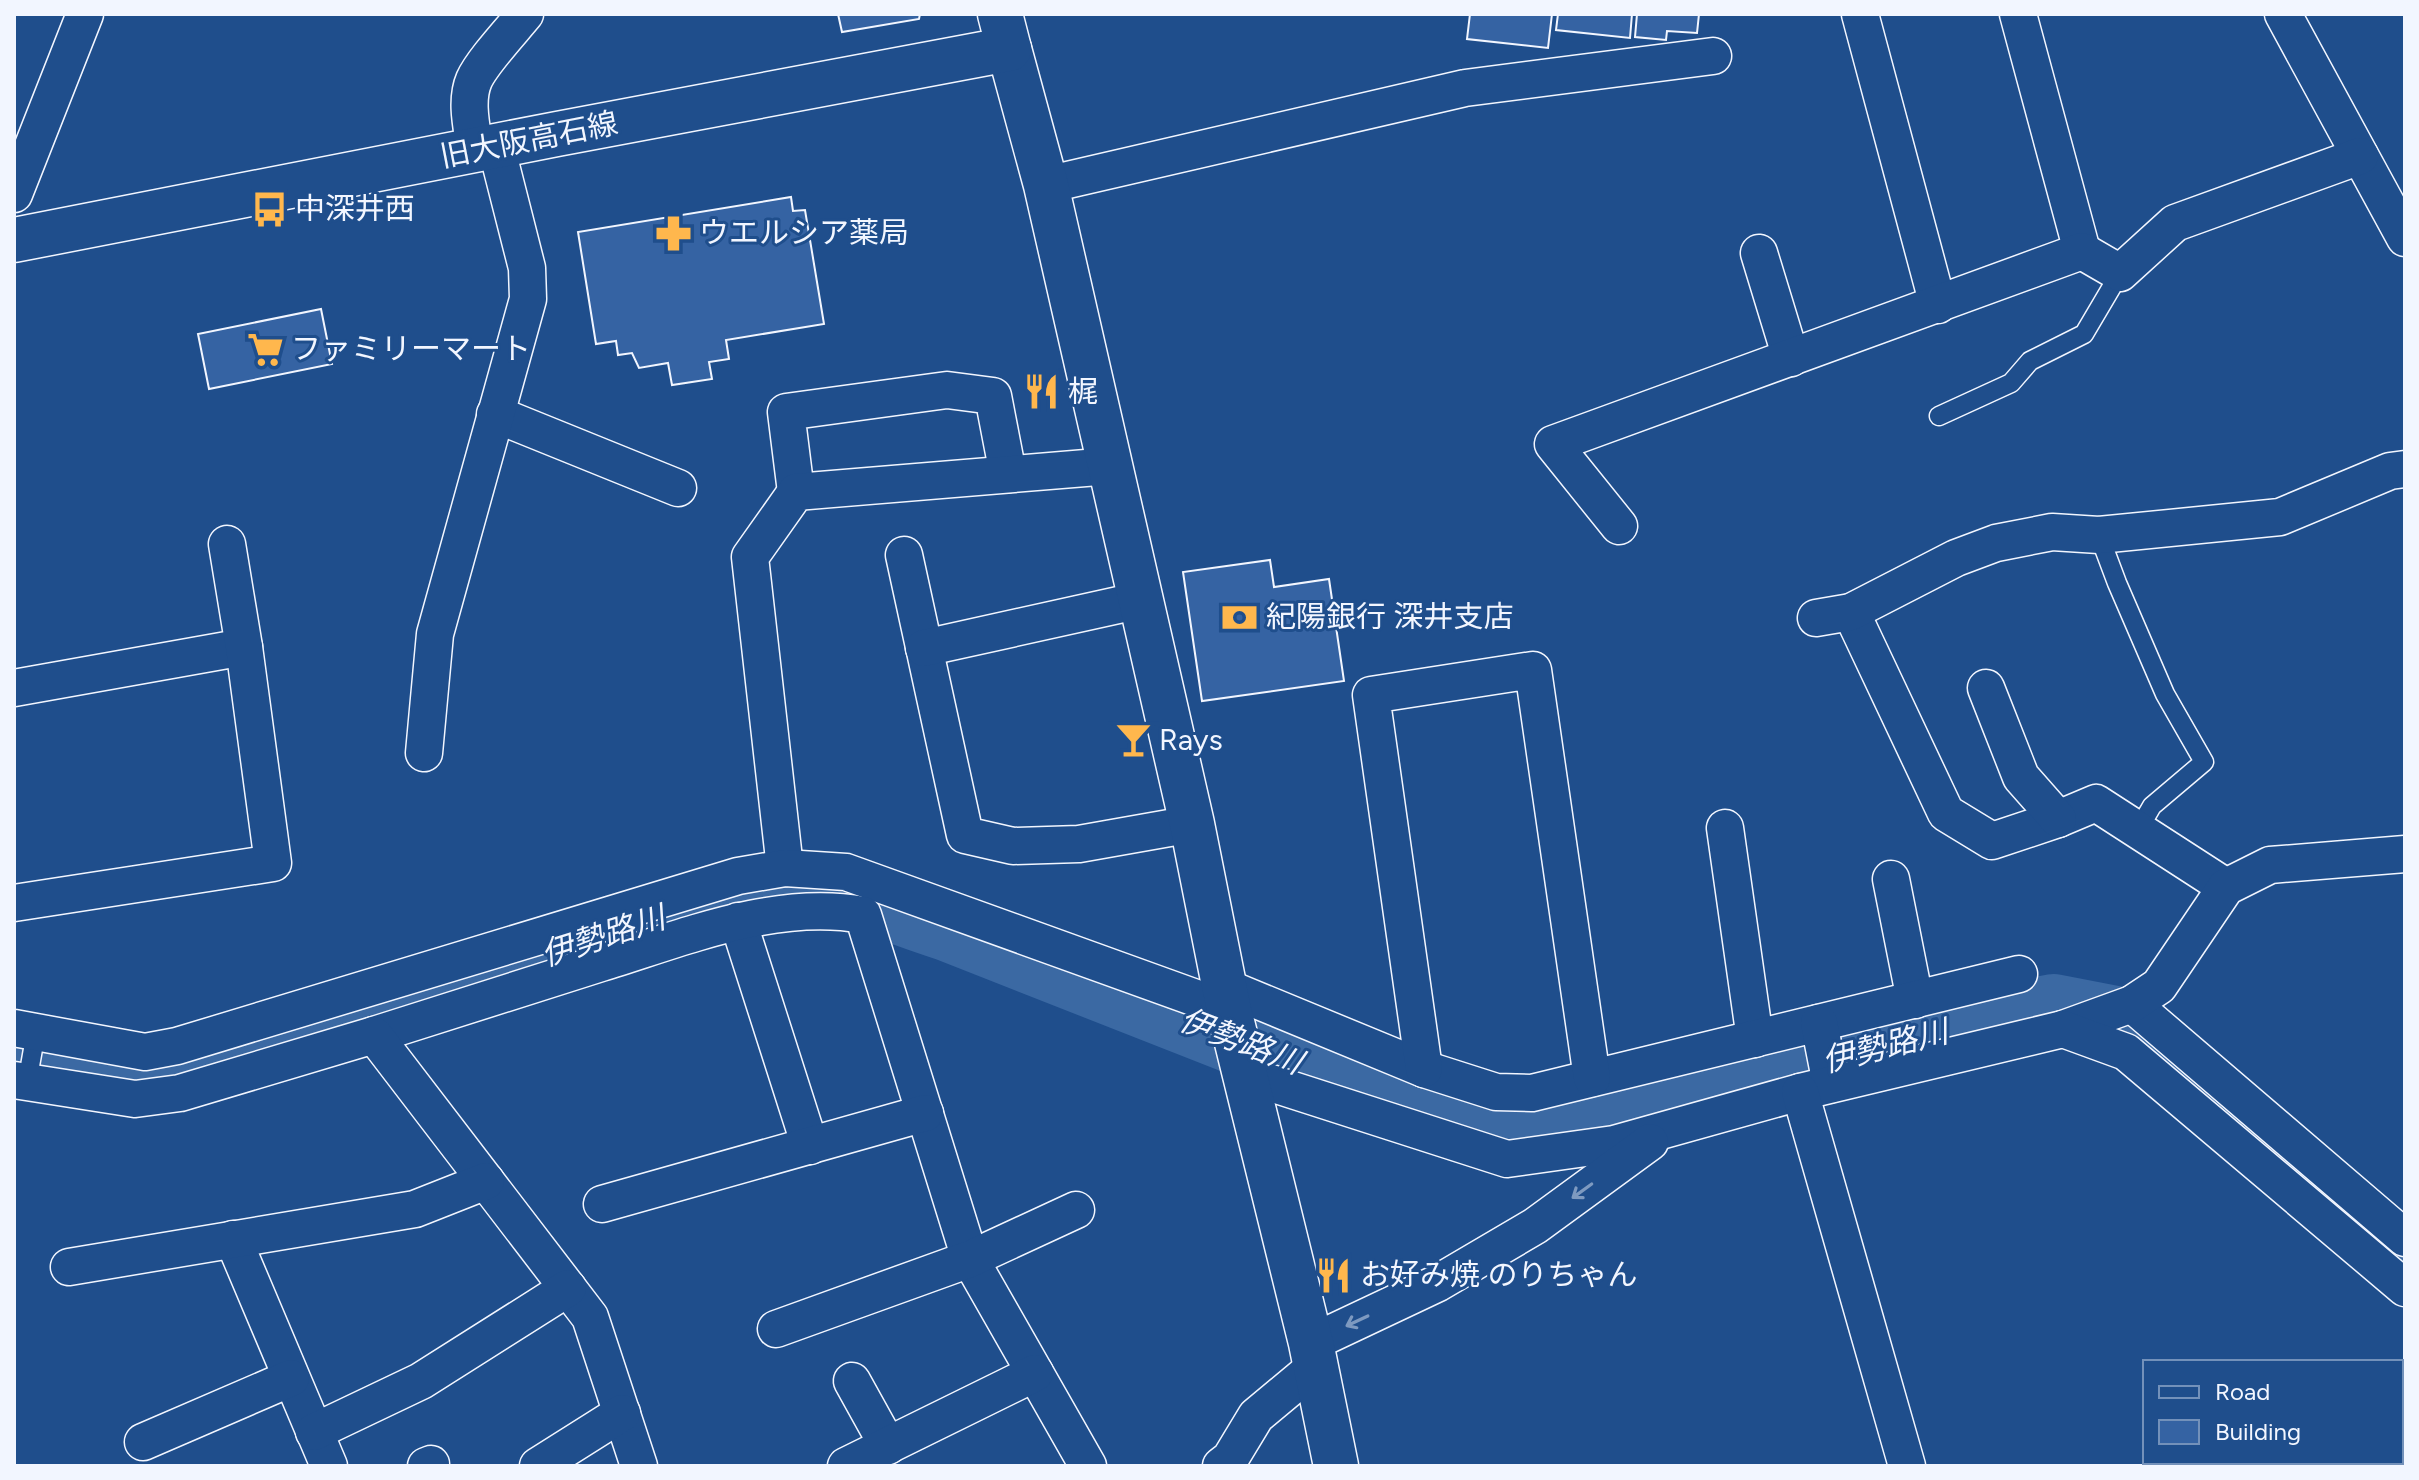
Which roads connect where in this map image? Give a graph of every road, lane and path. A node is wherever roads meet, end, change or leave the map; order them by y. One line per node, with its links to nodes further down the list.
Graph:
1 (85, 14): 11 (street)
2 (525, 14): 8 (street)
3 (1860, 14): 17 (street)
4 (2018, 14): 14 (street)
5 (2283, 14): 9 (street)
6 (1004, 32): 8 (street, 旧大阪高石線); 10 (street)
7 (1713, 56): 10 (street)
8 (486, 148): 13 (street, 旧大阪高石線); 19 (street)
9 (2360, 156): 12 (street); 16 (street)
10 (1046, 185): 21 (street)
11 (14, 194)
12 (2405, 238)
13 (14, 240)
14 (2082, 251): 16 (street); 17 (street)
15 (1759, 253): 18 (street)
16 (2120, 273): 20 (lane)
17 (1938, 305): 18 (street)
18 (1791, 358): 26 (street)
19 (495, 414): 24 (street); 37 (street)
20 (1939, 416)
21 (1110, 466): 23 (street); 30 (street)
22 (2405, 469): 27 (street)
23 (1008, 474): 25 (street); 25 (street)
24 (678, 488)
25 (796, 492): 43 (street)
26 (1619, 526)
27 (2099, 535): 31 (street); 41 (lane)
28 (227, 544): 33 (street)
29 (904, 555): 34 (street)
30 (1141, 600): 34 (street); 39 (street)
31 (1851, 612): 32 (street); 38 (street)
32 (1816, 618)
33 (244, 647): 35 (street); 46 (street)
34 (924, 648): 39 (street)
35 (14, 688)
36 (1986, 688): 38 (street)
37 (424, 753)
38 (2058, 819): 41 (street)
39 (1192, 824): 50 (street)
40 (1725, 828): 56 (street)
41 (2138, 830): 45 (street)
42 (2405, 854): 45 (street)
43 (785, 868): 50 (street); 54 (street)
44 (1891, 879): 49 (street)
45 (2226, 887): 51 (street)
46 (14, 903)
47 (738, 921): 55 (street); 62 (street); 64 (street)
48 (2019, 974): 49 (street)
49 (1915, 1000): 52 (street)
50 (1228, 1005): 57 (street); 58 (street)
51 (2131, 1005): 53 (street); 68 (street)
52 (1819, 1023): 56 (street); 61 (street)
53 (2065, 1029): 61 (street); 73 (street)
54 (25, 1030): 60 (lane)
55 (374, 1035): 60 (street); 65 (street)
56 (1755, 1039): 59 (street)
57 (1244, 1068): 63 (street); 75 (street)
58 (1424, 1069): 59 (street); 59 (street)
59 (1592, 1078)
60 (20, 1082)
61 (1815, 1088): 63 (street); 91 (street)
62 (925, 1113): 64 (street); 70 (street)
63 (1667, 1129): 75 (street, one-way to 75)
64 (810, 1146): 66 (street)
65 (486, 1181): 69 (street); 72 (street)
66 (602, 1204)
67 (1076, 1210): 70 (street)
68 (2405, 1238)
69 (233, 1239): 71 (street); 77 (street)
70 (970, 1259): 74 (street); 76 (street)
71 (69, 1267)
72 (568, 1288): 79 (street); 80 (street)
73 (2405, 1288)
74 (776, 1329)
75 (1313, 1354): 89 (street); 90 (street)
76 (1035, 1373): 82 (street); 88 (street)
77 (291, 1378): 80 (street); 81 (street)
78 (852, 1381): 82 (street)
79 (622, 1413): 85 (street); 86 (street)
80 (314, 1432): 84 (street)
81 (143, 1442)
82 (888, 1446): 87 (street)
83 (2405, 1464): 92 (street)
84 (329, 1466)
85 (538, 1466)
86 (639, 1466)
87 (846, 1466)
88 (1088, 1466)
89 (1221, 1466)
90 (1336, 1466)
91 (1907, 1466)
92 (2397, 1466)

